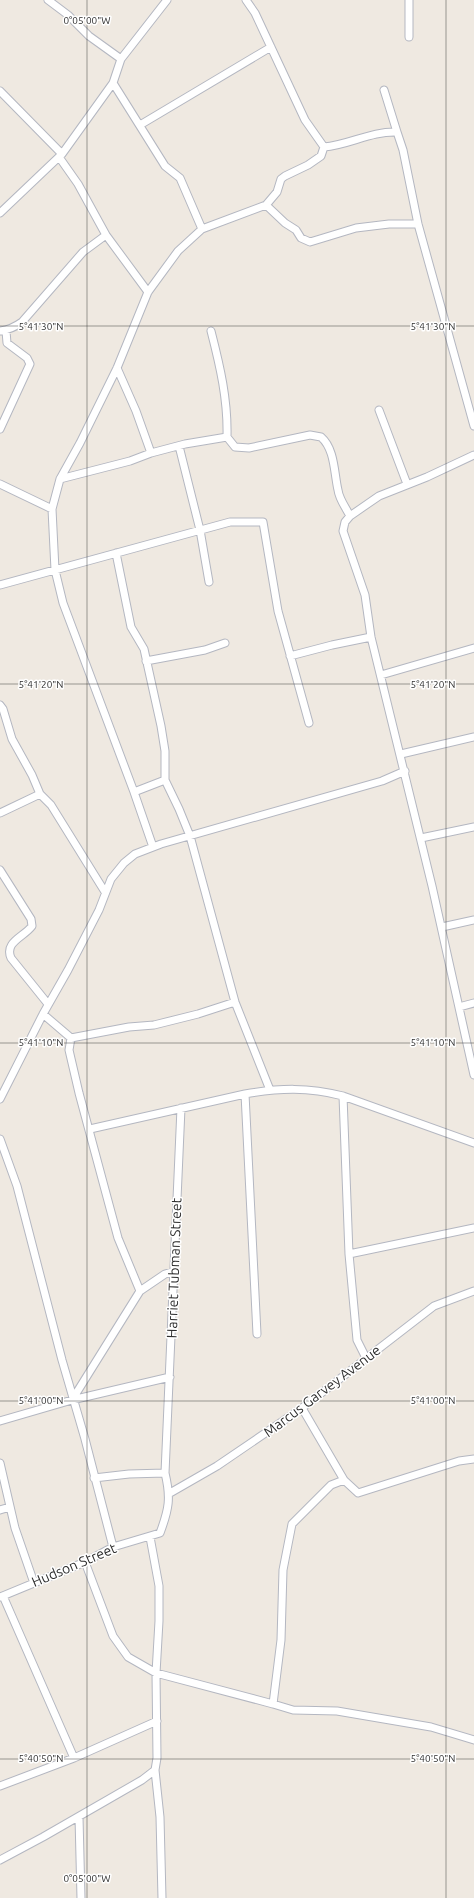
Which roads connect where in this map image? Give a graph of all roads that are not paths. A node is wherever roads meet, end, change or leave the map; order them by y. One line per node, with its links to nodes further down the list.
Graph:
1 (48, 0): 7 (street)
2 (167, 0): 7 (street)
3 (246, 0): 6 (street)
4 (409, 0): 5 (street)
5 (408, 37)
6 (271, 47): 11 (street); 13 (street)
7 (121, 59): 8 (street)
8 (113, 83): 11 (street); 14 (street)
9 (384, 90): 12 (street)
10 (0, 91): 14 (street)
11 (140, 125): 18 (street)
12 (397, 132): 13 (street); 17 (street)
13 (324, 147): 15 (street)
14 (61, 156): 16 (street); 19 (street)
15 (266, 205): 17 (street); 18 (street)
16 (0, 213)
17 (418, 224): 25 (street)
18 (202, 229): 20 (street)
19 (106, 235): 20 (street); 21 (street)
20 (148, 292): 23 (street)
21 (3, 331): 26 (street)
22 (211, 331): 27 (street)
23 (117, 368): 29 (street); 31 (street)
24 (379, 410): 33 (street)
25 (474, 426)
26 (0, 429)
27 (227, 437): 28 (street); 35 (street)
28 (179, 446): 29 (street); 36 (street)
29 (151, 453): 31 (street)
30 (474, 454): 33 (street)
31 (60, 479): 34 (street)
32 (0, 484): 34 (street)
33 (407, 484): 35 (street)
34 (52, 509): 38 (street)
35 (350, 516): 41 (street)
36 (200, 530): 37 (street); 39 (street); 44 (street)
37 (116, 553): 38 (street); 45 (street)
38 (55, 570): 40 (street); 53 (street)
39 (209, 582)
40 (0, 585)
41 (371, 637): 44 (street); 46 (street)
42 (225, 643): 45 (street)
43 (474, 648): 46 (street)
44 (290, 656): 48 (street)
45 (146, 661): 52 (street)
46 (381, 675): 50 (street)
47 (0, 705): 54 (street)
48 (309, 723)
49 (474, 737): 50 (street)
50 (401, 754): 51 (street)
51 (405, 771): 57 (street); 58 (street)
52 (165, 780): 53 (street); 57 (street)
53 (134, 792): 59 (street)
54 (40, 794): 55 (street); 61 (street)
55 (0, 813)
56 (474, 827): 58 (street)
57 (190, 836): 59 (street); 64 (street)
58 (420, 838): 63 (street)
59 (153, 847): 61 (street)
60 (0, 870): 66 (street)
61 (105, 892): 66 (street)
62 (474, 920): 63 (street)
63 (442, 927): 67 (street)
64 (236, 1002): 69 (street); 71 (street)
65 (474, 1003): 67 (street)
66 (48, 1004): 68 (street)
67 (459, 1007): 70 (street)
68 (43, 1014): 69 (street); 74 (street)
69 (72, 1038): 76 (street)
70 (474, 1075)
71 (270, 1090): 72 (street); 73 (street)
72 (245, 1094): 75 (street); 84 (street)
73 (343, 1096): 78 (street); 80 (street)
74 (0, 1099)
75 (181, 1108): 76 (street); 81 (street, Harriet Tubman Street)
76 (90, 1129): 82 (street)
77 (0, 1140): 87 (street)
78 (474, 1143)
79 (474, 1228): 80 (street)
80 (349, 1254): 85 (street)
81 (174, 1271): 82 (street); 86 (street, Harriet Tubman Street)
82 (140, 1291): 87 (street)
83 (474, 1291): 85 (street, Marcus Garvey Avenue)
84 (257, 1334)
85 (366, 1358): 88 (street, Marcus Garvey Avenue)
86 (170, 1377): 87 (street); 92 (street, Harriet Tubman Street)
87 (72, 1400): 89 (street); 93 (street)
88 (302, 1408): 94 (street); 95 (street, Marcus Garvey Avenue)
89 (0, 1420)
90 (474, 1459): 94 (street)
91 (0, 1463): 96 (street)
92 (165, 1473): 93 (street); 95 (street, Harriet Tubman Street)
93 (94, 1478): 99 (street)
94 (344, 1480): 104 (street)
95 (170, 1493): 98 (street)
96 (10, 1506): 97 (street); 101 (street)
97 (0, 1510)
98 (150, 1537): 99 (street, Hudson Street); 103 (street)
99 (113, 1547): 100 (street, Hudson Street)
100 (85, 1562): 101 (street, Hudson Street); 103 (street)
101 (34, 1583): 102 (street, Hudson Street)
102 (1, 1596): 107 (street)
103 (156, 1673): 104 (street); 105 (street)
104 (273, 1704): 106 (street)
105 (157, 1721): 107 (street); 108 (street)
106 (474, 1740)
107 (74, 1758): 109 (street)
108 (155, 1770): 110 (street); 113 (street)
109 (0, 1786)
110 (79, 1817): 111 (street); 112 (street)
111 (0, 1860)
112 (82, 1898)
113 (162, 1898)

